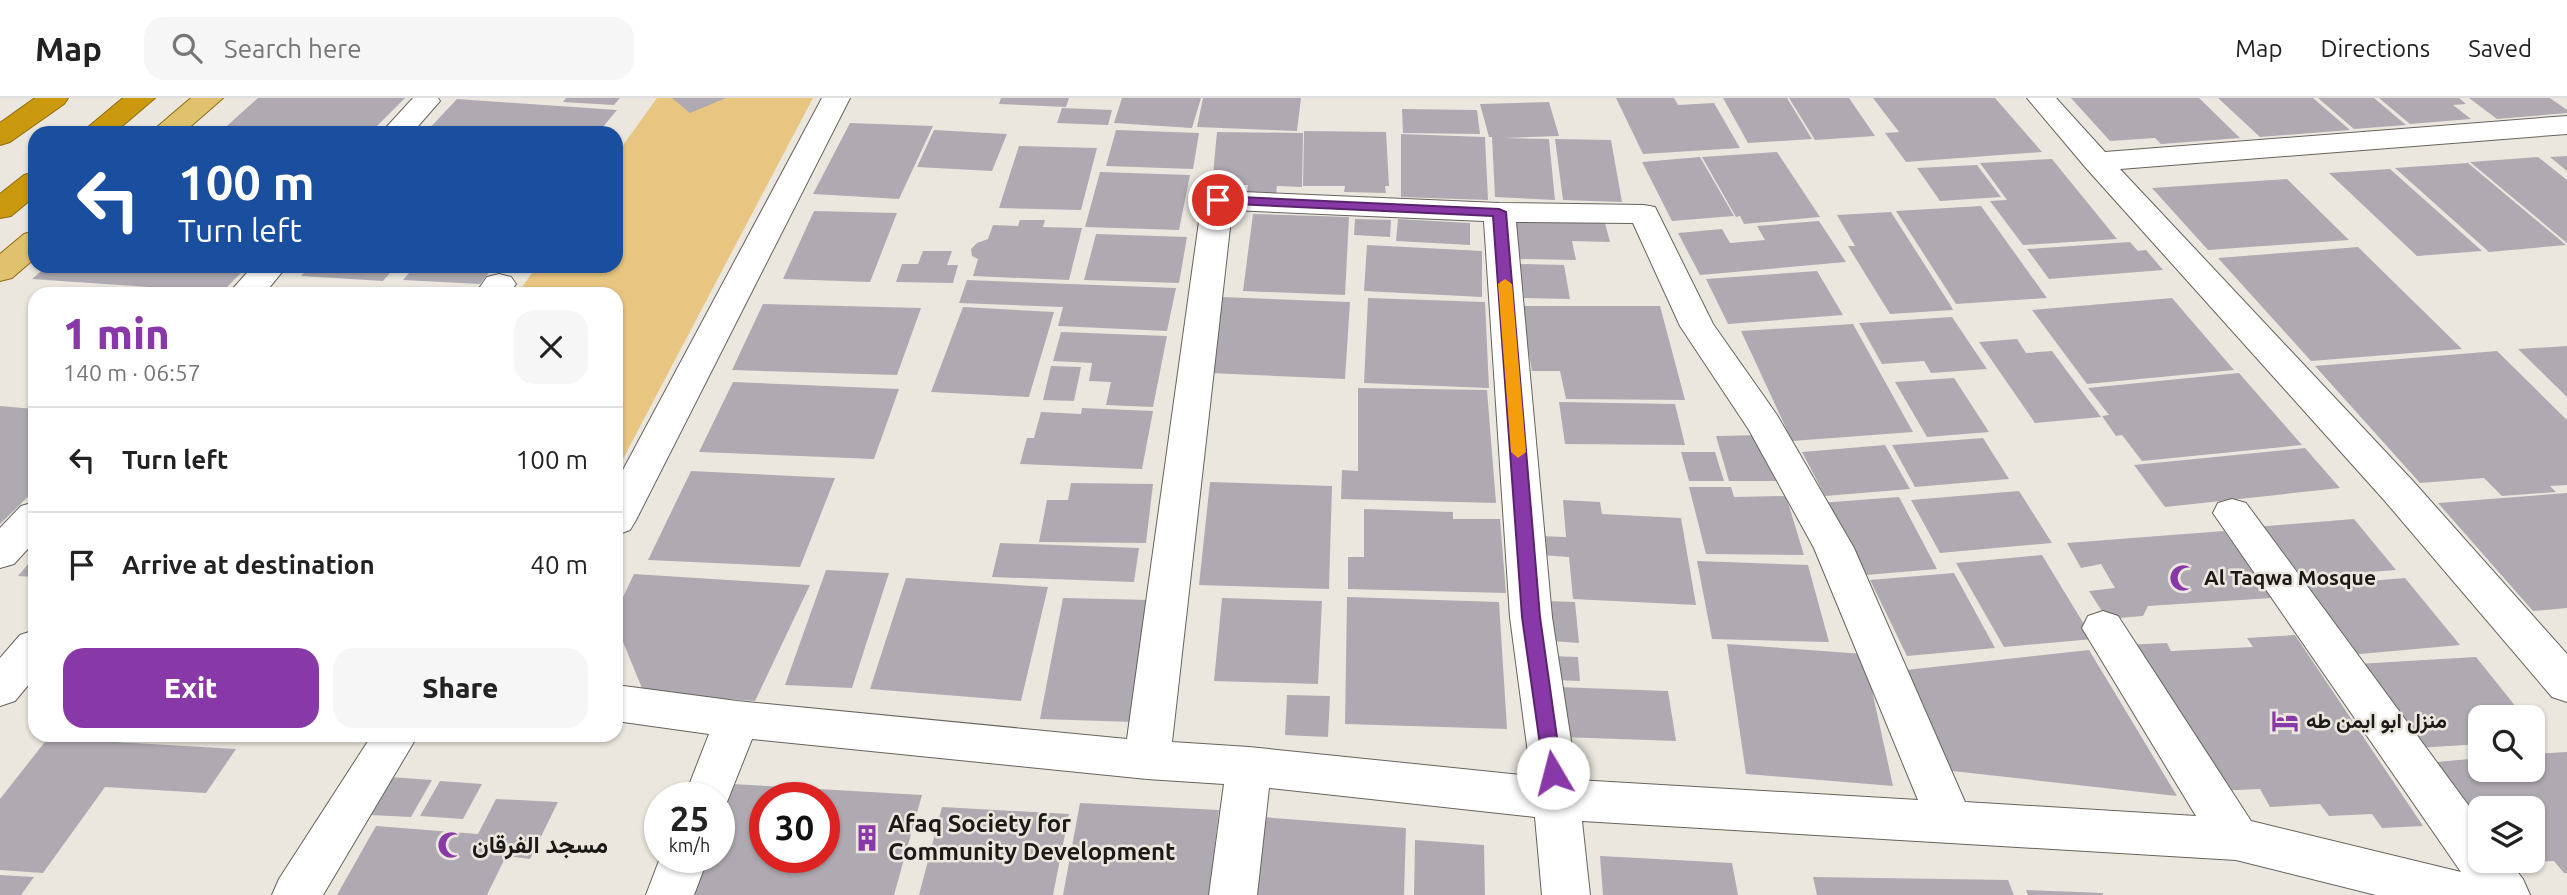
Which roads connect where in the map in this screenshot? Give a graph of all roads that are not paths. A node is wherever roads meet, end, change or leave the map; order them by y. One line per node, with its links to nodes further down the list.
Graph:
1 (54, 98): 11 (highway)
2 (141, 98): 8 (highway)
3 (209, 98): 9 (main road)
4 (836, 98): 20 (street)
5 (2041, 98): 12 (street)
6 (426, 101): 10 (street)
7 (2567, 125): 12 (street)
8 (105, 126)
9 (173, 126)
10 (403, 126)
11 (0, 136)
12 (2097, 162): 28 (street)
13 (28, 187): 14 (highway)
14 (0, 209)
15 (1499, 212): 33 (street); 36 (street); 37 (street)
16 (28, 247): 17 (main road)
17 (0, 271)
18 (264, 273): 19 (street)
19 (252, 287)
20 (623, 507)
21 (2232, 513): 39 (street)
22 (28, 523): 23 (street)
23 (0, 553)
24 (2103, 628): 38 (street)
25 (0, 638): 26 (street)
26 (28, 643)
27 (28, 653): 29 (street)
28 (2567, 684)
29 (0, 688)
30 (623, 704): 31 (street)
31 (737, 719): 33 (street); 35 (street)
32 (392, 742): 42 (street)
33 (1147, 760): 34 (street)
34 (1249, 766): 36 (street); 44 (street)
35 (713, 782)
36 (1557, 799): 37 (street); 45 (street)
37 (1951, 823): 38 (street)
38 (2236, 839): 46 (street)
39 (2468, 843)
40 (678, 873): 43 (street)
41 (2490, 873): 47 (street)
42 (296, 895)
43 (670, 895)
44 (1233, 895)
45 (1566, 895)
46 (2466, 895)
47 (2506, 895)

